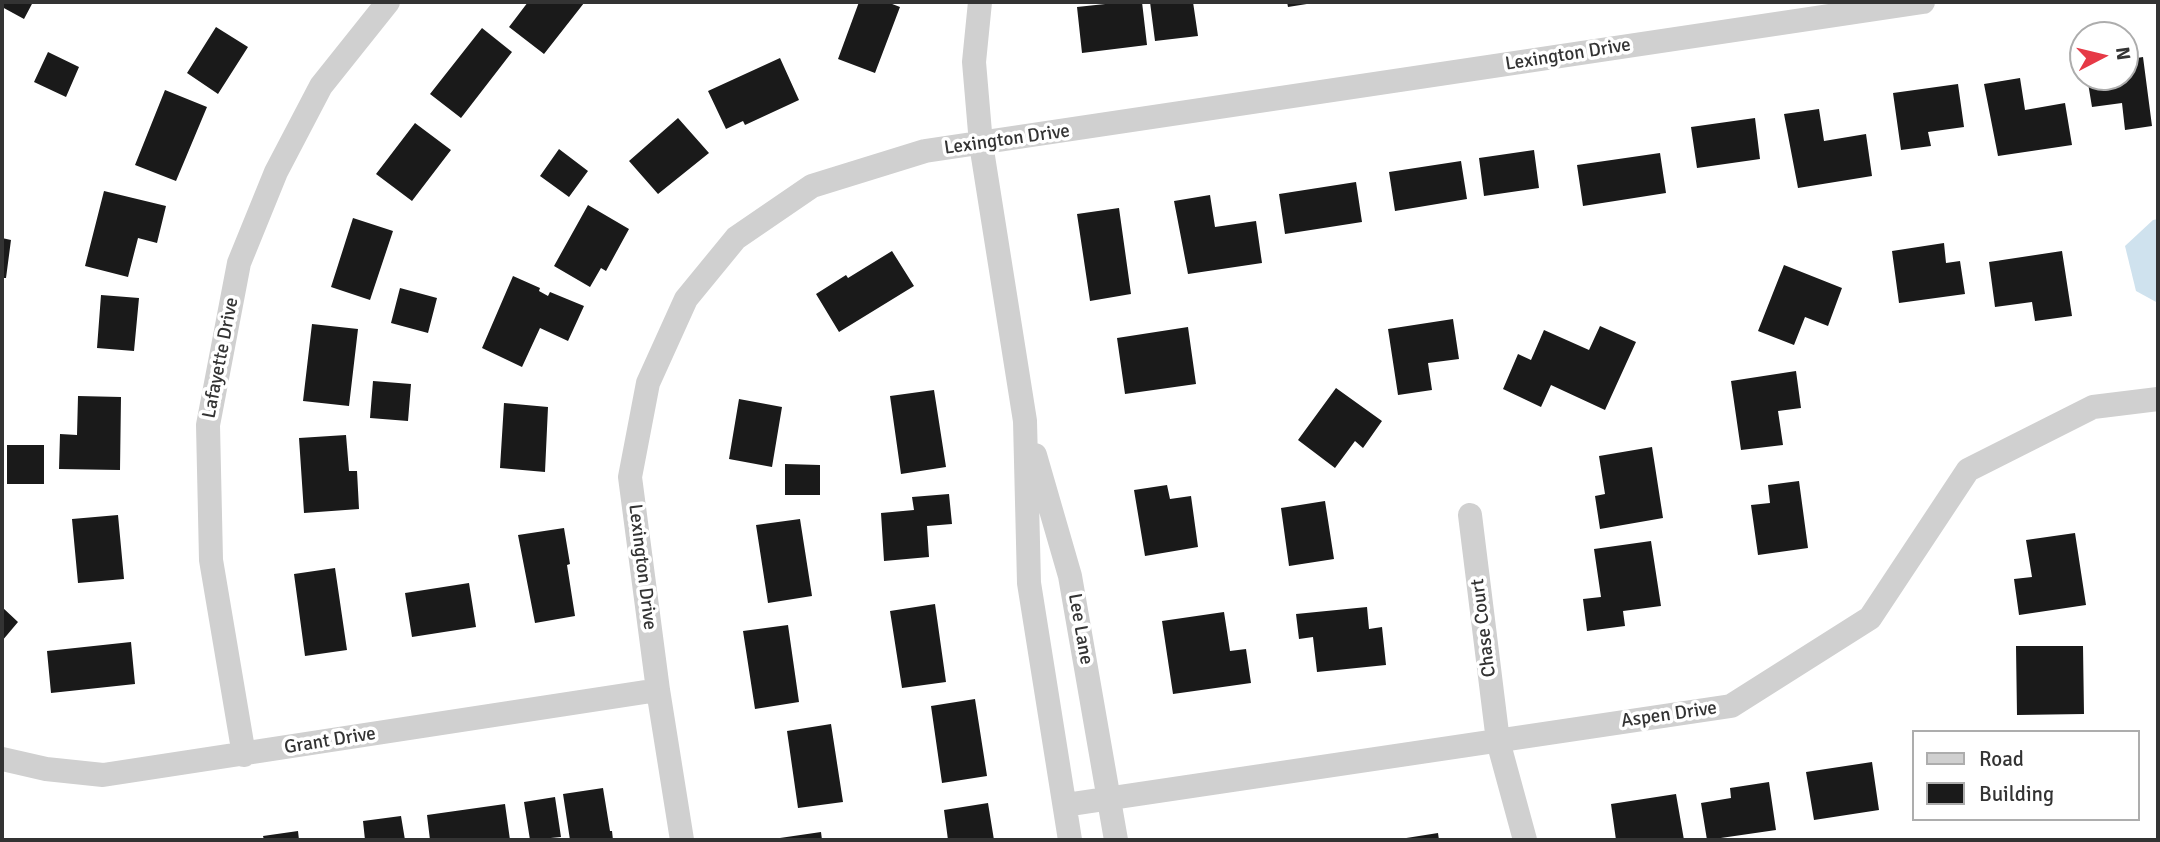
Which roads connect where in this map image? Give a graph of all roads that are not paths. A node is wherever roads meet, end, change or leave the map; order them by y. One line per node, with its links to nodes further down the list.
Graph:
1 (388, 2): 10 (street, Lafayette Drive)
2 (980, 2): 4 (street, Lee Lane)
3 (1923, 2): 4 (street, Lexington Drive)
4 (981, 144): 6 (street, Lee Lane); 8 (street, Lexington Drive)
5 (2158, 399): 9 (street, Aspen Drive)
6 (1025, 421): 12 (street, Lee Lane); 13 (street, Lee Lane)
7 (1470, 515): 9 (street, Chase Court)
8 (658, 690): 10 (street, Grant Drive); 14 (street, Lexington Drive)
9 (1498, 741): 12 (street, Aspen Drive); 17 (street, Chase Court)
10 (244, 755): 11 (street, Grant Drive)
11 (2, 759)
12 (1109, 798): 13 (street, Aspen Drive); 16 (street, Lee Lane)
13 (1065, 805): 15 (street, Lee Lane)
14 (682, 840)
15 (1070, 840)
16 (1116, 840)
17 (1525, 840)

